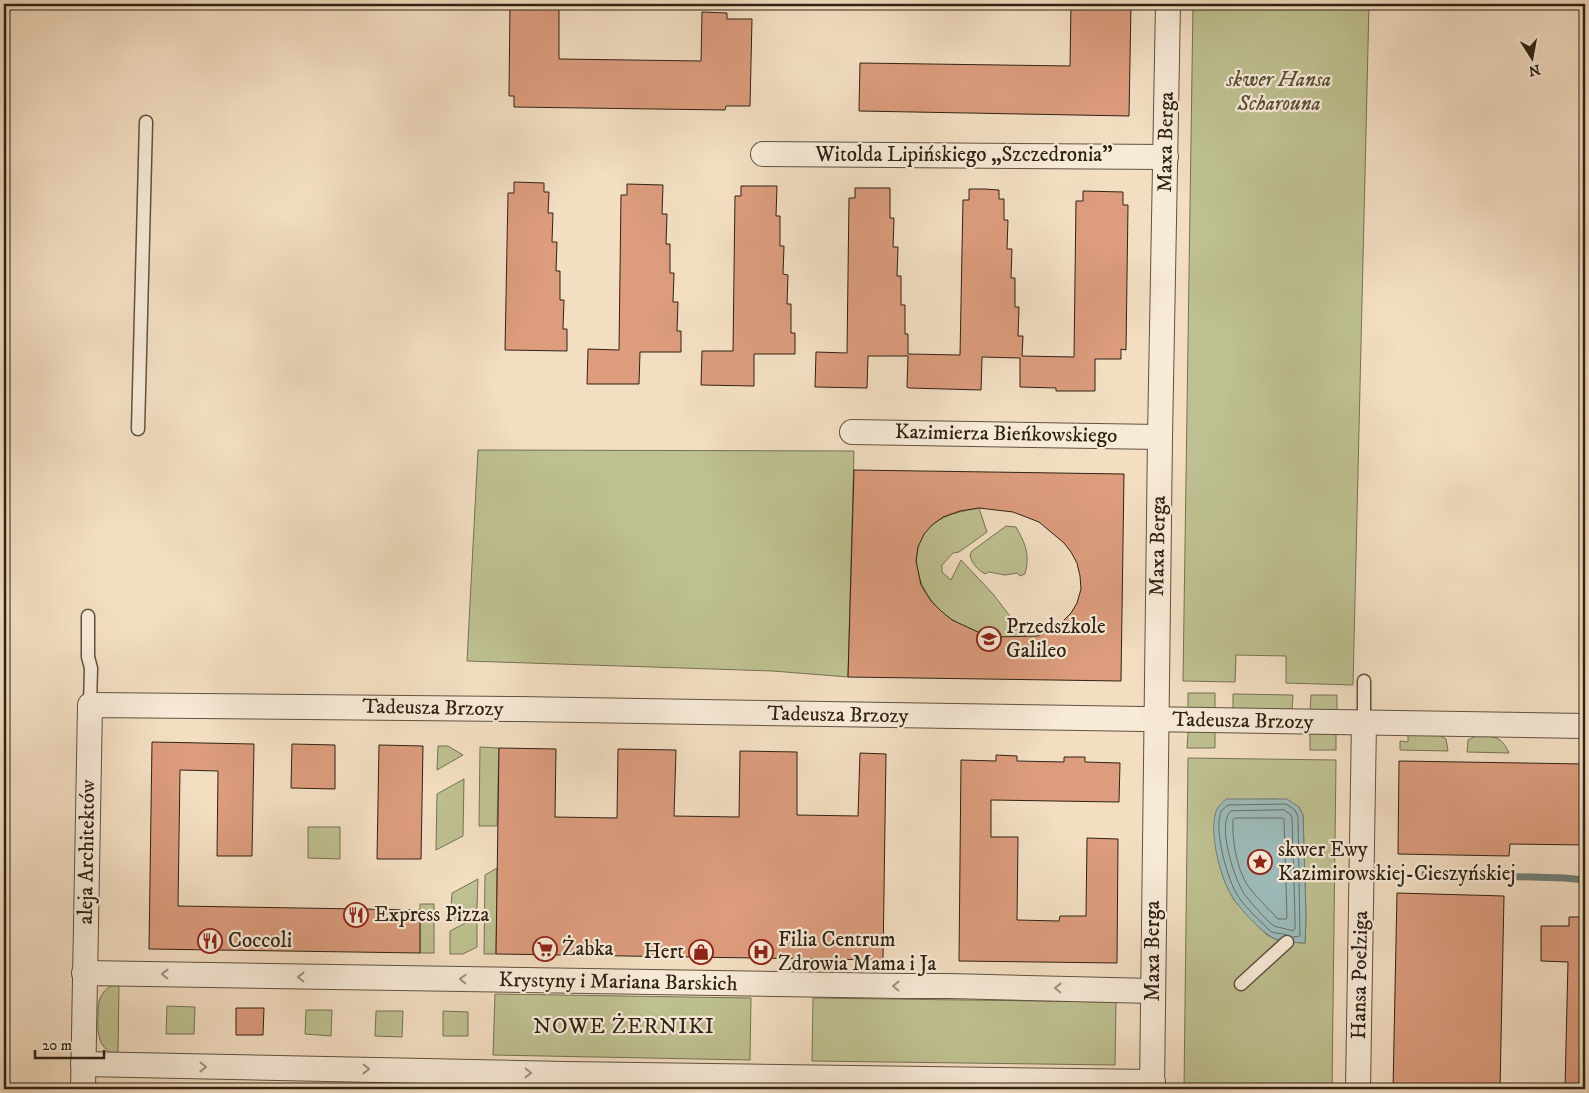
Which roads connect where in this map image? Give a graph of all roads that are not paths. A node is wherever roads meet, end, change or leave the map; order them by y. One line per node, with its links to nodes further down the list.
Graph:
1 (1168, 4): 4 (street, Maxa Berga)
2 (146, 122): 5 (lane)
3 (763, 154): 4 (street, Witolda Lipińskiego „Szczedronia”)
4 (1166, 157): 7 (street, Maxa Berga)
5 (138, 429)
6 (852, 432): 7 (street, Kazimierza Bieńkowskiego)
7 (1160, 437): 11 (street, Maxa Berga)
8 (88, 616): 10 (lane, aleja Architektów)
9 (1364, 681): 12 (lane, Hansa Poelziga)
10 (90, 705): 11 (street, Tadeusza Brzozy); 15 (street, aleja Architektów)
11 (1156, 720): 12 (street, Tadeusza Brzozy); 17 (street, Maxa Berga)
12 (1364, 722): 13 (street, Tadeusza Brzozy); 22 (street, Hansa Poelziga)
13 (1585, 726)
14 (1287, 942): 16 (lane)
15 (84, 973): 17 (street, Krystyny i Mariana Barskich, one-way to 15); 18 (street, aleja Architektów)
16 (1241, 984)
17 (1153, 991): 20 (street, Maxa Berga)
18 (83, 1064): 19 (street, one-way to 19); 21 (street, aleja Architektów)
19 (778, 1083): 20 (street)
20 (1153, 1086)
21 (83, 1089)
22 (1358, 1089)

